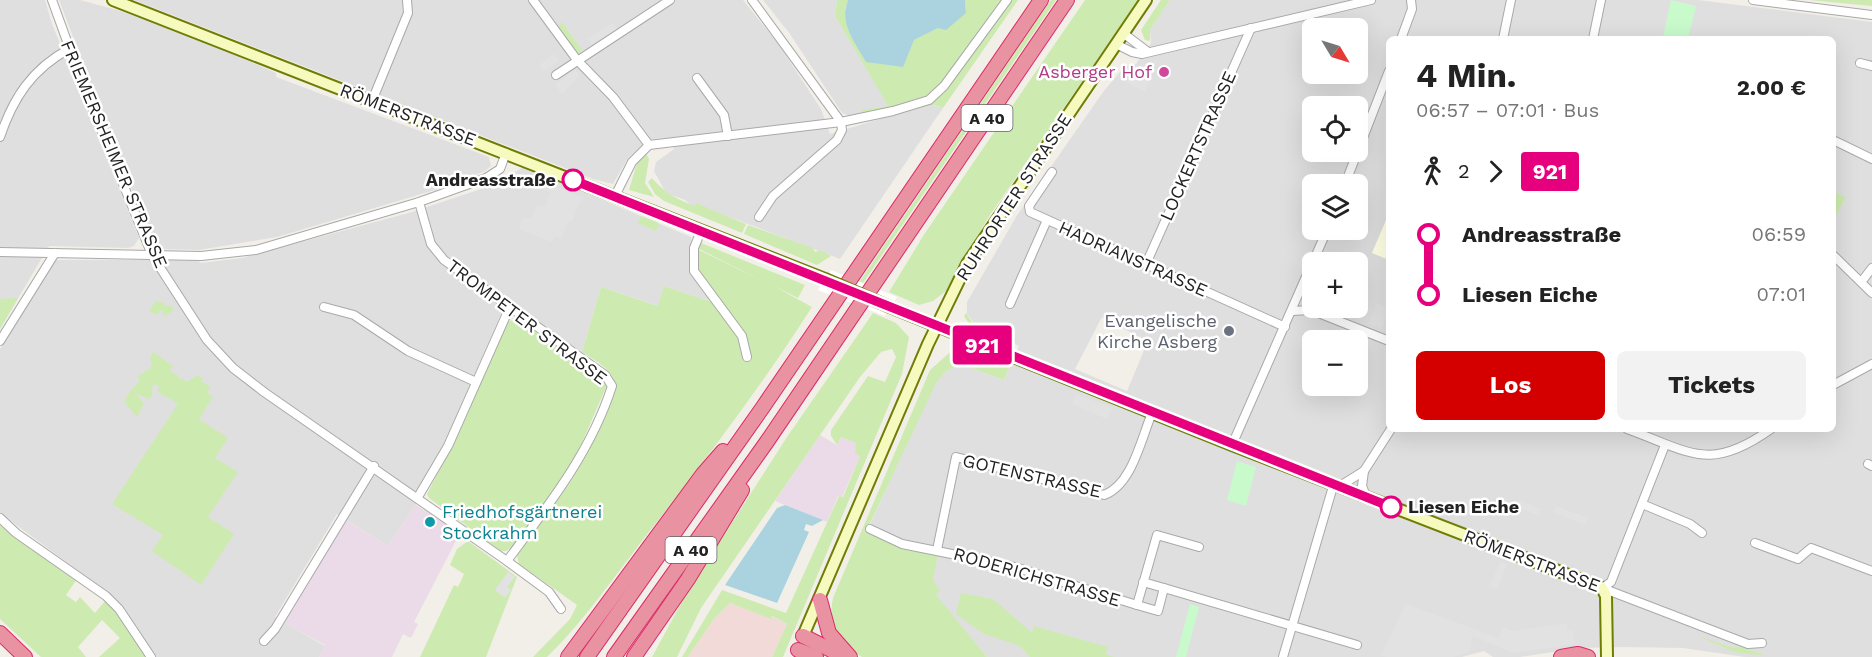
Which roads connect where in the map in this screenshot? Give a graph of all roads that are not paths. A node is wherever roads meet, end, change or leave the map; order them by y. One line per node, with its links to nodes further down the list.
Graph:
1 (52, 0): 23 (street, FRIEMERSHEIMER STRASSE)
2 (113, 0): 31 (street, RÖMERSTRASSE)
3 (407, 0): 31 (street)
4 (533, 0): 25 (street)
5 (670, 0): 25 (street)
6 (753, 0): 32 (street)
7 (1007, 0): 32 (street)
8 (1041, 0): 67 (highway, A 40)
9 (1066, 0): 72 (highway, A 40)
10 (1146, 0): 18 (street, RUHRORTER STRASSE)
11 (1371, 0): 17 (street)
12 (1411, 0): 19 (street)
13 (1511, 0): 20 (street)
14 (1601, 0): 21 (street)
15 (1753, 0): 16 (street)
16 (1872, 15)
17 (1251, 28): 24 (street); 50 (street, LOCKERTSTRASSE)
18 (1123, 33): 22 (street, RUHRORTER STRASSE); 24 (street)
19 (1402, 36)
20 (1504, 36)
21 (1594, 36)
22 (1116, 44): 24 (street); 59 (street, RUHRORTER STRASSE)
23 (69, 49): 34 (street); 48 (street, FRIEMERSHEIMER STRASSE)
24 (1148, 52)
25 (577, 60): 28 (street); 36 (street)
26 (1860, 63): 27 (street)
27 (1872, 66)
28 (556, 75)
29 (697, 78): 33 (street)
30 (1386, 79): 40 (street)
31 (372, 101): 37 (street, RÖMERSTRASSE)
32 (841, 122): 33 (street); 43 (street)
33 (728, 136): 36 (street)
34 (0, 137)
35 (1836, 141): 38 (street)
36 (649, 146): 41 (street)
37 (506, 153): 41 (street, RÖMERSTRASSE); 42 (street)
38 (1872, 159)
39 (1052, 172): 44 (street, HADRIANSTRASSE)
40 (1349, 174)
41 (615, 196): 45 (street, RÖMERSTRASSE)
42 (419, 202): 48 (street); 57 (street, TROMPETER STRASSE)
43 (759, 217)
44 (1047, 220): 50 (street, HADRIANSTRASSE); 55 (street, HADRIANSTRASSE)
45 (702, 231): 59 (street, RÖMERSTRASSE, bridge); 63 (street)
46 (0, 252): 47 (street)
47 (55, 253): 48 (street); 62 (street)
48 (152, 255): 75 (street, FRIEMERSHEIMER STRASSE)
49 (1836, 258): 52 (street)
50 (1146, 264): 60 (street, HADRIANSTRASSE)
51 (1872, 268): 52 (street)
52 (1862, 281): 54 (street)
53 (1302, 288): 58 (street)
54 (1872, 293)
55 (1010, 304)
56 (324, 307): 65 (street)
57 (509, 309): 65 (street); 87 (street, TROMPETER STRASSE)
58 (1292, 311): 60 (street); 61 (street)
59 (937, 326): 68 (street, RÖMERSTRASSE); 93 (street, RUHRORTER STRASSE)
60 (1285, 327): 74 (street)
61 (1386, 340)
62 (0, 342)
63 (747, 357)
64 (1872, 364): 66 (street)
65 (476, 382): 79 (street)
66 (1836, 383)
67 (763, 407): 94 (highway); 108 (highway, A 40)
68 (1152, 413): 74 (street, RÖMERSTRASSE); 86 (street, GOTENSTRASSE)
69 (1389, 432): 76 (street)
70 (1638, 432): 73 (street)
71 (1766, 432): 73 (street)
72 (766, 443): 92 (highway); 109 (highway, A 40)
73 (1665, 444): 80 (street)
74 (1232, 445): 77 (street, RÖMERSTRASSE)
75 (374, 466): 79 (street, FRIEMERSHEIMER STRASSE); 100 (street)
76 (1364, 471): 77 (street); 78 (street)
77 (1337, 484): 78 (street, RÖMERSTRASSE); 97 (street)
78 (1366, 496): 91 (street, RÖMERSTRASSE)
79 (418, 497): 87 (street, FRIEMERSHEIMER STRASSE)
80 (1642, 504): 83 (street); 91 (street)
81 (0, 518): 105 (street)
82 (870, 529): 86 (street, RODERICHSTRASSE)
83 (1702, 533)
84 (1755, 543): 88 (street)
85 (1199, 547): 89 (street, RODERICHSTRASSE)
86 (937, 550): 95 (street, RODERICHSTRASSE)
87 (507, 561): 96 (street, FRIEMERSHEIMER STRASSE)
88 (1872, 572)
89 (1143, 582): 90 (street, RODERICHSTRASSE); 95 (street, RODERICHSTRASSE)
90 (1164, 588): 95 (street, RODERICHSTRASSE); 97 (street, RODERICHSTRASSE)
91 (1602, 588): 101 (street, RÖMERSTRASSE); 117 (street)
92 (676, 597): 110 (highway); 111 (highway)
93 (820, 600): 99 (street, RUHRORTER STRASSE); 113 (highway)
94 (607, 604): 106 (highway); 107 (highway)
95 (1137, 605)
96 (561, 609)
97 (1291, 627): 102 (street, RODERICHSTRASSE); 114 (street)
98 (0, 633): 104 (highway)
99 (803, 636): 113 (highway)
100 (264, 641)
101 (1762, 643)
102 (1357, 645)
103 (798, 650): 112 (highway)
104 (25, 657)
105 (151, 657)
106 (558, 657)
107 (568, 657)
108 (587, 657)
109 (614, 657)
110 (634, 657)
111 (646, 657)
112 (816, 657)
113 (847, 657)
114 (1283, 657)
115 (1561, 657): 116 (highway)
116 (1588, 657)
117 (1607, 657)

